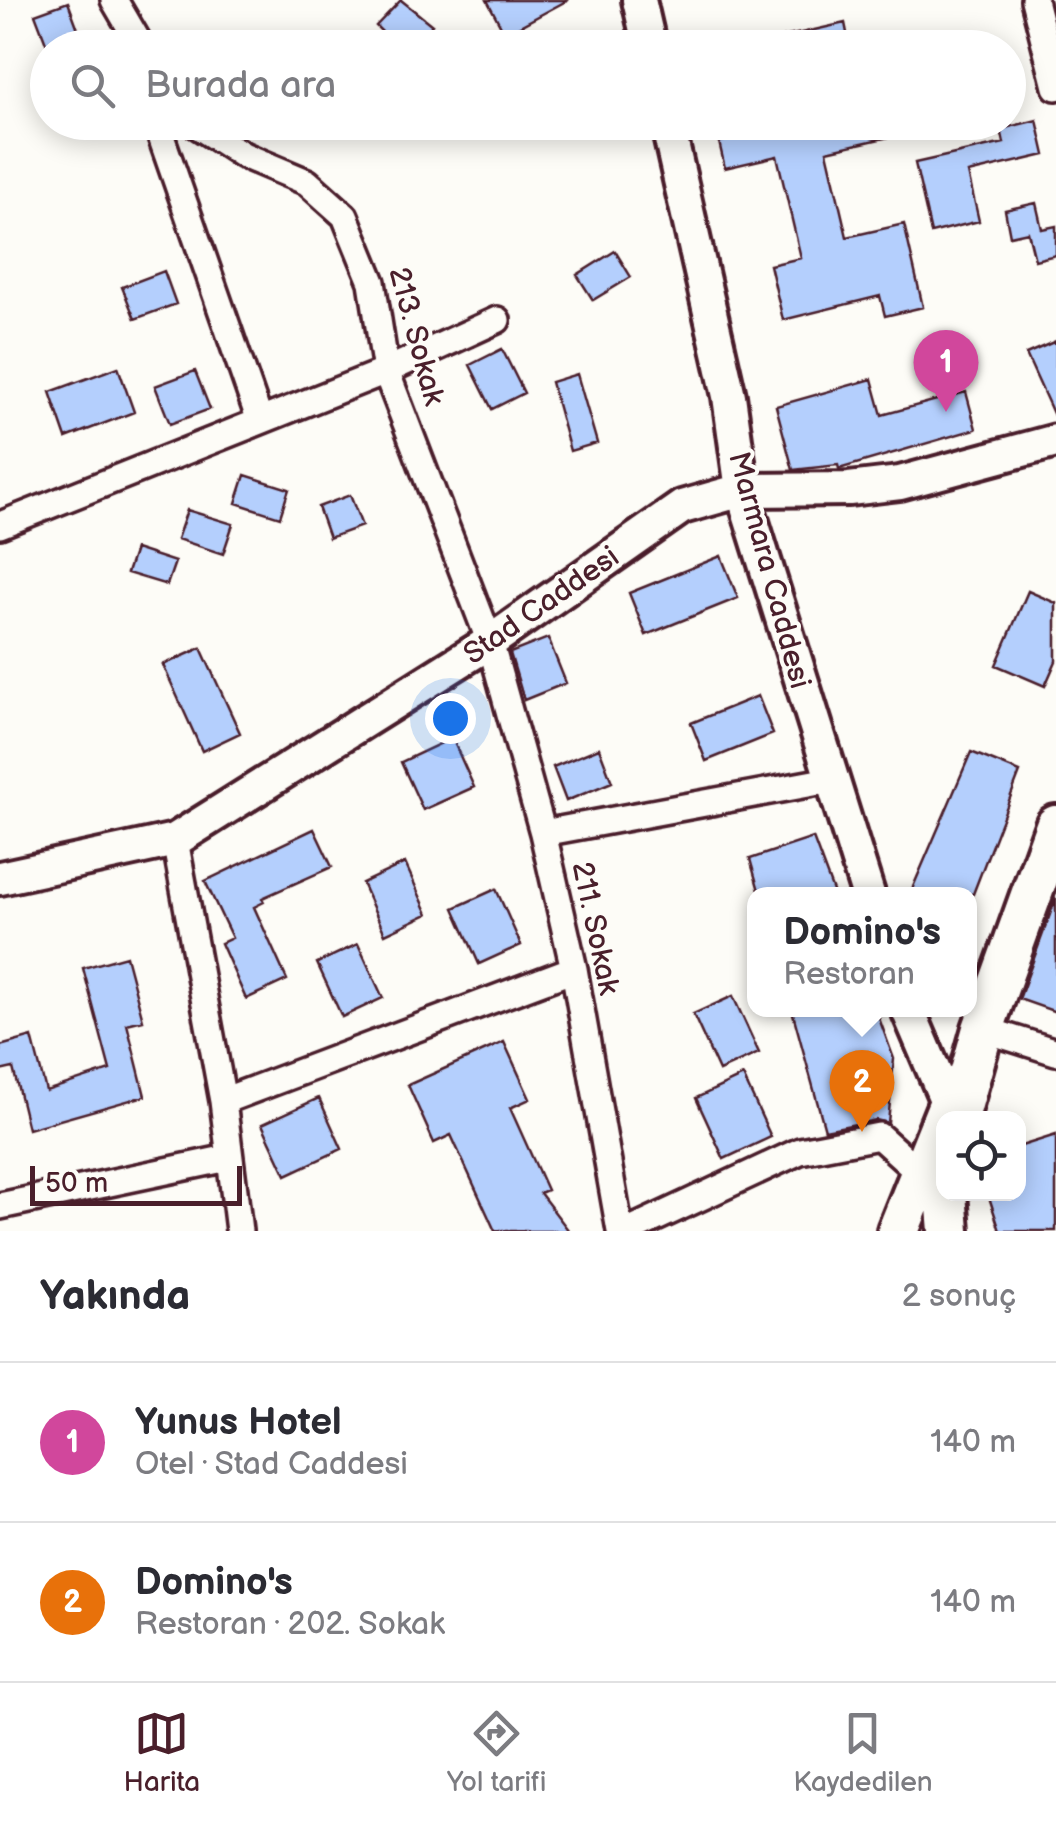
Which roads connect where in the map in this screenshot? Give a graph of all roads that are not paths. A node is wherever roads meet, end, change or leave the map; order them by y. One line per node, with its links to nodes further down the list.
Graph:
1 (639, 0): 6 (street)
2 (1034, 0): 7 (street)
3 (115, 3): 4 (street); 5 (street)
4 (124, 30)
5 (131, 30)
6 (646, 30)
7 (1056, 87)
8 (162, 140): 13 (street)
9 (220, 140): 12 (street, 213. Sokak)
10 (671, 140): 15 (street, Marmara Caddesi)
11 (497, 320): 12 (street)
12 (386, 371): 13 (street); 17 (street, 213. Sokak)
13 (260, 421): 16 (street)
14 (1056, 442): 15 (street, Stad Caddesi)
15 (742, 490): 17 (street, Stad Caddesi); 18 (street, Marmara Caddesi)
16 (0, 525)
17 (490, 642): 20 (street, 211. Sokak); 21 (street, Stad Caddesi)
18 (830, 780): 20 (street); 23 (street, Marmara Caddesi)
19 (1056, 826): 26 (main road)
20 (543, 833): 24 (street, 211. Sokak)
21 (175, 840): 22 (street, Stad Caddesi); 28 (street)
22 (0, 878)
23 (866, 887)
24 (574, 969): 28 (street); 34 (street, 211. Sokak)
25 (911, 1017): 29 (street)
26 (983, 1029): 27 (street); 29 (main road)
27 (1056, 1052)
28 (223, 1101): 30 (street)
29 (953, 1111)
30 (228, 1158): 32 (street); 33 (street)
31 (932, 1183): 35 (street); 36 (main road); 37 (main road)
32 (0, 1206)
33 (239, 1231)
34 (620, 1231)
35 (628, 1231)
36 (898, 1231)
37 (949, 1231)

